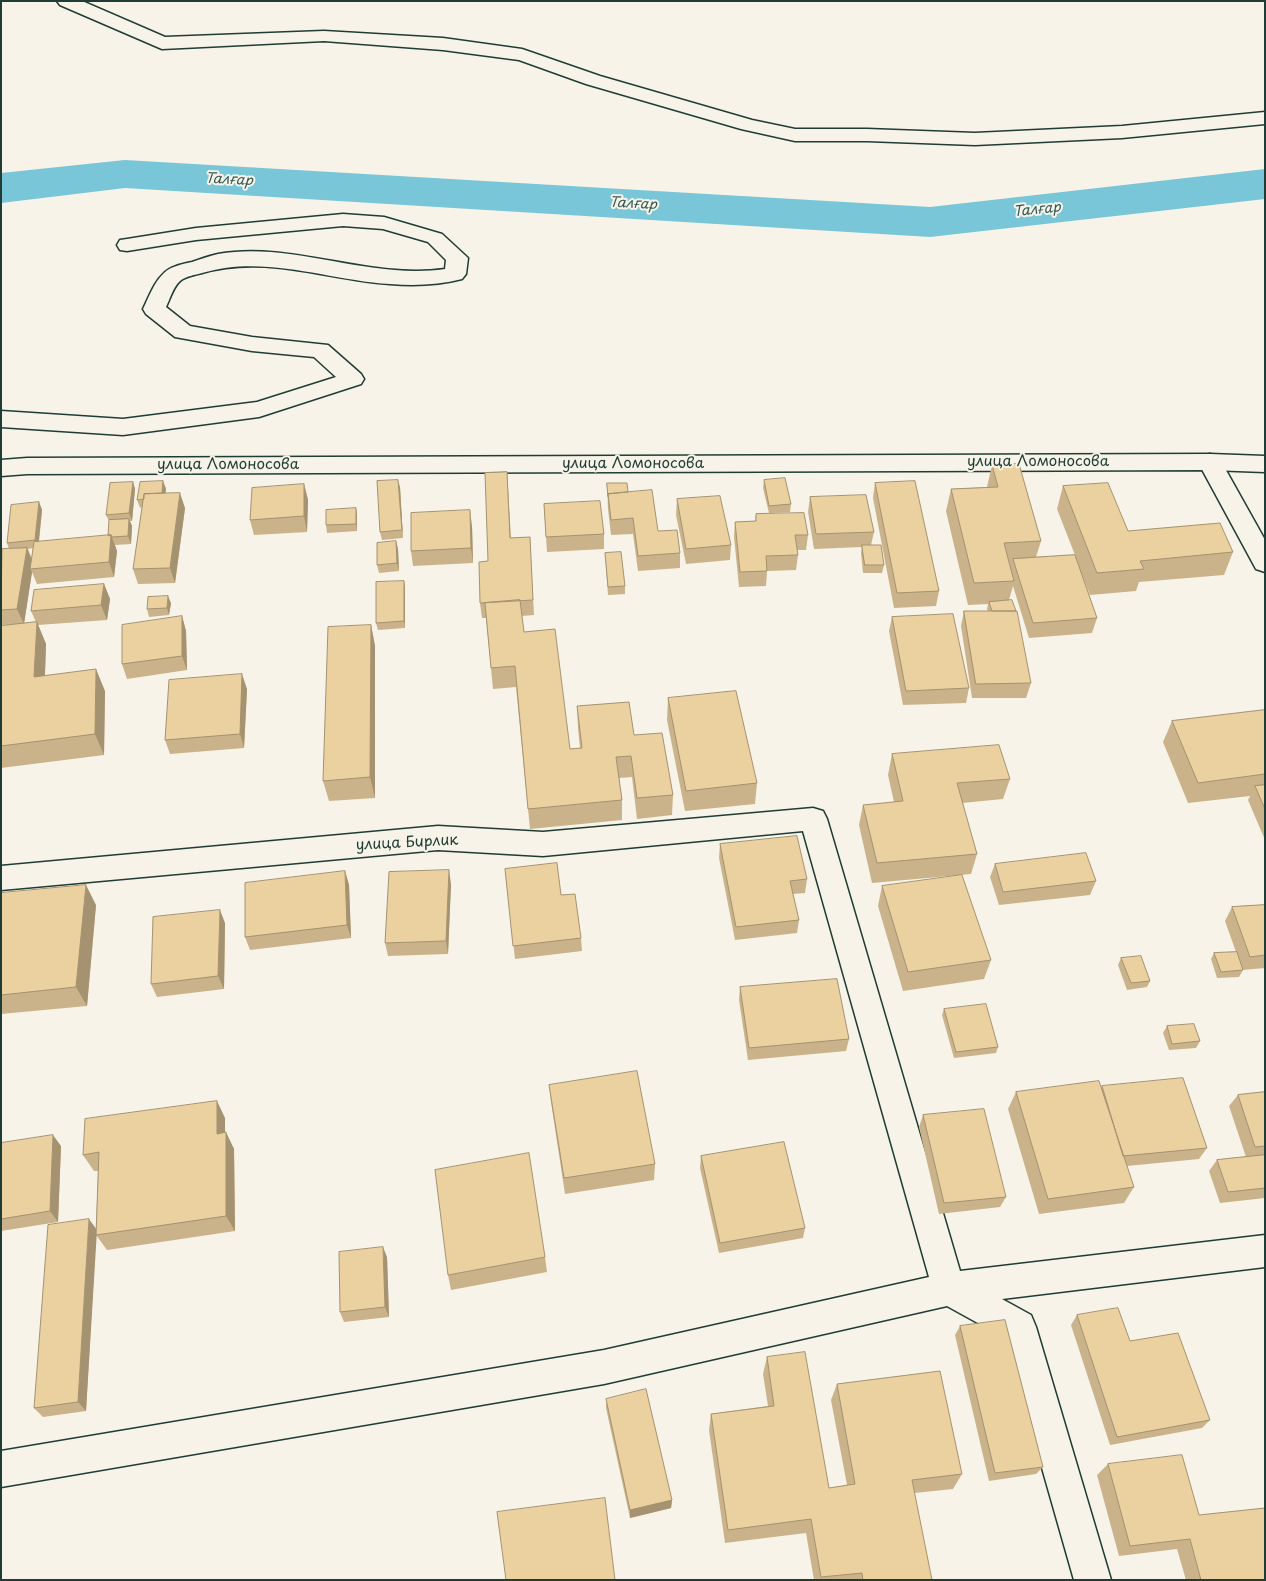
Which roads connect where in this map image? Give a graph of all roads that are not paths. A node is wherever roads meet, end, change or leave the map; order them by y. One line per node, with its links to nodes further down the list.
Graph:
1 (66, 1): 2 (street)
2 (1265, 118)
3 (127, 245): 4 (street)
4 (1, 419)
5 (1210, 462): 6 (street, улица Ломоносова); 7 (street, улица Ломоносова); 8 (street)
6 (1265, 464)
7 (1, 468)
8 (1265, 563)
9 (1, 878): 11 (street, улица Бирлик)
10 (1265, 1251): 11 (street)
11 (948, 1289): 12 (street); 13 (street)
12 (1, 1470)
13 (1093, 1580)

